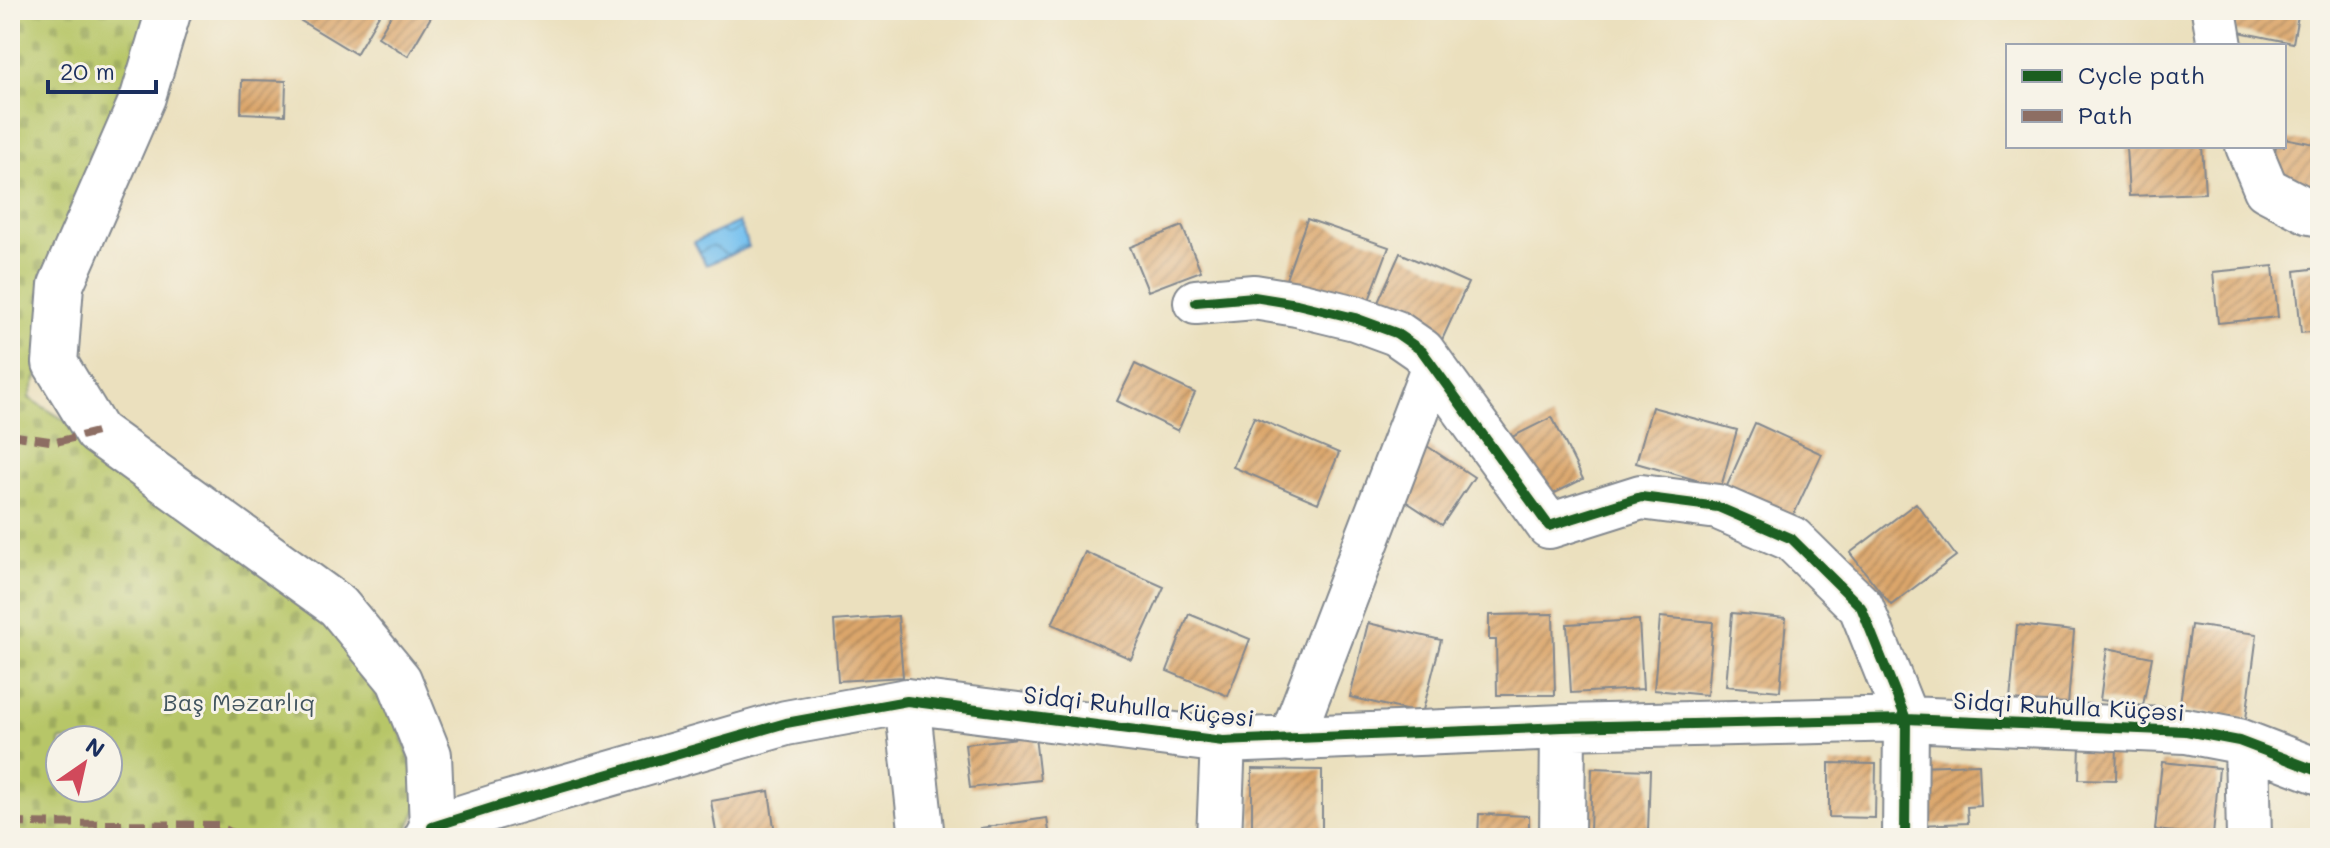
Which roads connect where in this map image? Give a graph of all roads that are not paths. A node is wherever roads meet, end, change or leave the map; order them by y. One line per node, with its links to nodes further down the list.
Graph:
1 (169, 10): 16 (street)
2 (2214, 10): 3 (street)
3 (2220, 44)
4 (2249, 148): 5 (street)
5 (2320, 214)
6 (1196, 302): 7 (street)
7 (1433, 368): 9 (street); 11 (street)
8 (907, 701): 12 (street, Sidqi Ruhulla Küçəsi); 15 (street, Sidqi Ruhulla Küçəsi); 17 (street)
9 (1906, 719): 10 (street, Sidqi Ruhulla Küçəsi); 13 (street, Sidqi Ruhulla Küçəsi); 20 (street)
10 (1563, 727): 11 (street, Sidqi Ruhulla Küçəsi); 19 (street)
11 (1291, 739): 12 (street, Sidqi Ruhulla Küçəsi)
12 (1223, 741): 18 (street)
13 (2247, 744): 14 (street, Sidqi Ruhulla Küçəsi); 21 (street)
14 (2320, 772)
15 (489, 822): 16 (street, Sidqi Ruhulla Küçəsi)
16 (429, 832)
17 (922, 838)
18 (1219, 838)
19 (1562, 838)
20 (1905, 838)
21 (2249, 838)

